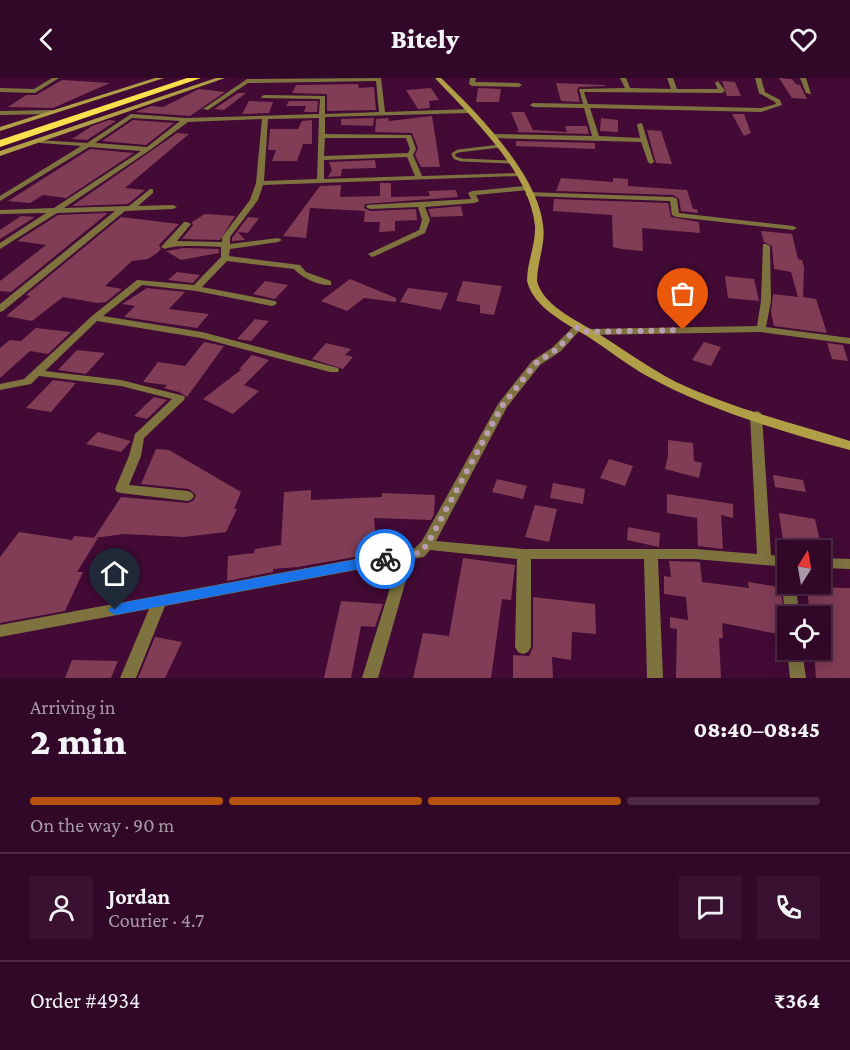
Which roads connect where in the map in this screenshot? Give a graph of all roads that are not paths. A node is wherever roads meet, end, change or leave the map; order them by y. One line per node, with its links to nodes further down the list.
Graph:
1 (56, 78): 17 (street)
2 (161, 78): 26 (main road)
3 (176, 78): 34 (highway)
4 (196, 78): 40 (highway)
5 (222, 78): 39 (main road)
6 (438, 78): 25 (main road)
7 (473, 78): 15 (street)
8 (624, 78): 18 (street)
9 (670, 78): 19 (street)
10 (758, 78): 23 (street)
11 (803, 78): 20 (street)
12 (332, 79): 13 (street); 28 (street)
13 (274, 80): 16 (street); 24 (street)
14 (718, 83): 19 (street)
15 (519, 85)
16 (270, 87)
17 (0, 90)
18 (627, 90): 19 (street); 23 (street)
19 (675, 91)
20 (809, 93)
21 (264, 97): 29 (street)
22 (533, 105): 23 (street)
23 (585, 105): 37 (street)
24 (206, 109)
25 (469, 111): 28 (street); 36 (main road)
26 (52, 112): 27 (street); 33 (main road)
27 (0, 113)
28 (382, 114): 29 (street)
29 (324, 116): 30 (street); 35 (street)
30 (265, 118): 31 (street); 52 (street)
31 (186, 120): 41 (street); 43 (street)
32 (640, 124): 38 (street)
33 (0, 129)
34 (0, 135)
35 (323, 136): 45 (street); 46 (street)
36 (492, 136): 37 (street); 42 (main road)
37 (596, 138): 38 (street)
38 (644, 140): 48 (street)
39 (40, 141): 41 (street); 44 (main road)
40 (0, 144)
41 (88, 145): 43 (street); 55 (street)
42 (500, 146): 47 (main road); 47 (lane)
43 (148, 149): 60 (street)
44 (0, 154)
45 (410, 155): 46 (street); 50 (street)
46 (322, 158): 51 (street)
47 (511, 162): 49 (main road)
48 (651, 162)
49 (517, 174): 50 (street); 54 (main road)
50 (419, 178): 51 (street)
51 (320, 181): 52 (street)
52 (260, 183): 65 (street)
53 (150, 191): 59 (street)
54 (527, 191): 56 (street); 63 (street); 75 (main road)
55 (0, 199)
56 (421, 205): 58 (street); 68 (street)
57 (173, 207): 59 (street)
58 (370, 207)
59 (126, 209): 60 (street); 73 (street)
60 (52, 211): 61 (street); 67 (street)
61 (0, 212)
62 (187, 224): 65 (street)
63 (793, 228)
64 (278, 240): 65 (street)
65 (225, 246): 69 (street)
66 (766, 246): 76 (street)
67 (0, 247)
68 (372, 254)
69 (225, 258): 70 (street); 71 (street)
70 (328, 283)
71 (196, 288): 72 (street); 74 (street)
72 (272, 303)
73 (1, 307)
74 (95, 318): 78 (street); 79 (street)
75 (583, 329): 76 (street); 81 (main road); 84 (street)
76 (761, 329): 77 (street)
77 (850, 341)
78 (334, 370)
79 (38, 373): 80 (street); 83 (street)
80 (0, 387)
81 (756, 415): 82 (main road); 88 (street)
82 (850, 446)
83 (188, 496)
84 (427, 545): 86 (street); 87 (street)
85 (651, 553): 86 (street); 88 (street); 98 (street)
86 (524, 554): 94 (street)
87 (406, 555): 92 (street); 97 (street)
88 (764, 558): 89 (street)
89 (777, 562)
90 (831, 563): 91 (street)
91 (850, 564)
92 (160, 601): 93 (street); 96 (street)
93 (0, 631)
94 (523, 646)
95 (796, 660): 99 (street)
96 (128, 678)
97 (370, 678)
98 (655, 678)
99 (798, 678)

